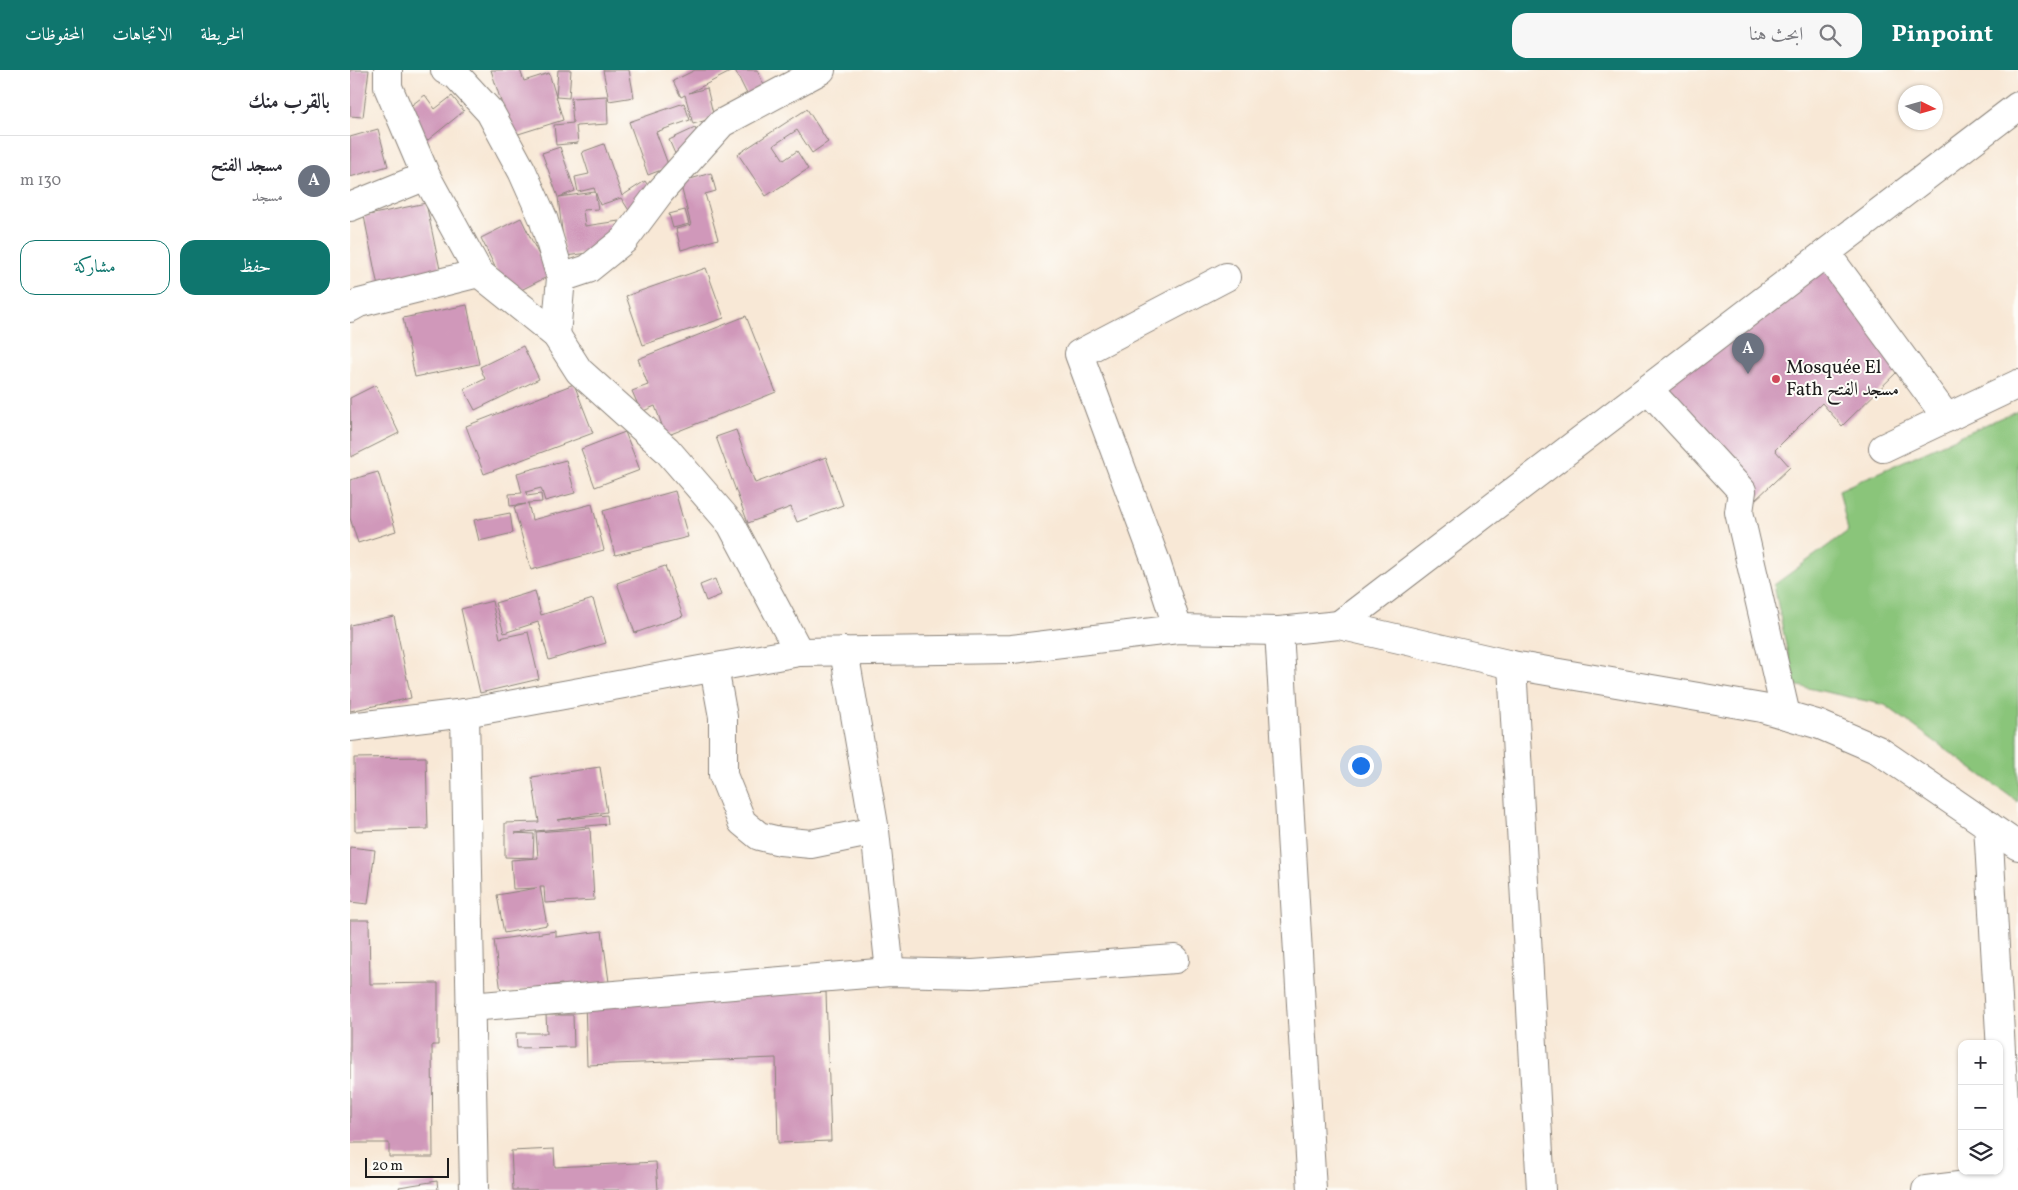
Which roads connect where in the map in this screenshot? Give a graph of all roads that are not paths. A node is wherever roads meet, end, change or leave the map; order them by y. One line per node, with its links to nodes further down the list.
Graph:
1 (388, 70): 5 (street)
2 (821, 70): 10 (street)
3 (453, 72): 10 (street)
4 (2018, 106): 7 (street)
5 (426, 176): 6 (street); 8 (street)
6 (350, 207)
7 (1826, 253): 14 (street); 15 (street)
8 (479, 273): 11 (street); 12 (street)
9 (1226, 277): 18 (street)
10 (561, 278): 12 (street)
11 (350, 308)
12 (556, 335): 21 (street)
13 (2018, 384): 15 (street)
14 (1648, 389): 17 (street); 25 (street)
15 (1947, 418): 16 (street)
16 (1883, 448)
17 (1339, 625): 19 (street); 22 (street)
18 (1178, 629): 19 (street); 20 (street)
19 (1279, 631): 35 (street)
20 (844, 651): 21 (street); 28 (street)
21 (799, 652): 23 (street)
22 (1512, 665): 25 (street); 36 (street)
23 (714, 668): 24 (street); 28 (street)
24 (465, 713): 26 (street); 32 (street)
25 (1786, 715): 27 (street)
26 (350, 727)
27 (1988, 825): 29 (street); 33 (street)
28 (875, 831): 31 (street)
29 (2018, 846)
30 (1175, 959): 31 (street)
31 (890, 972): 32 (street)
32 (470, 1008): 34 (street)
33 (2008, 1185): 37 (street)
34 (474, 1190)
35 (1312, 1190)
36 (1541, 1190)
37 (1926, 1190)

